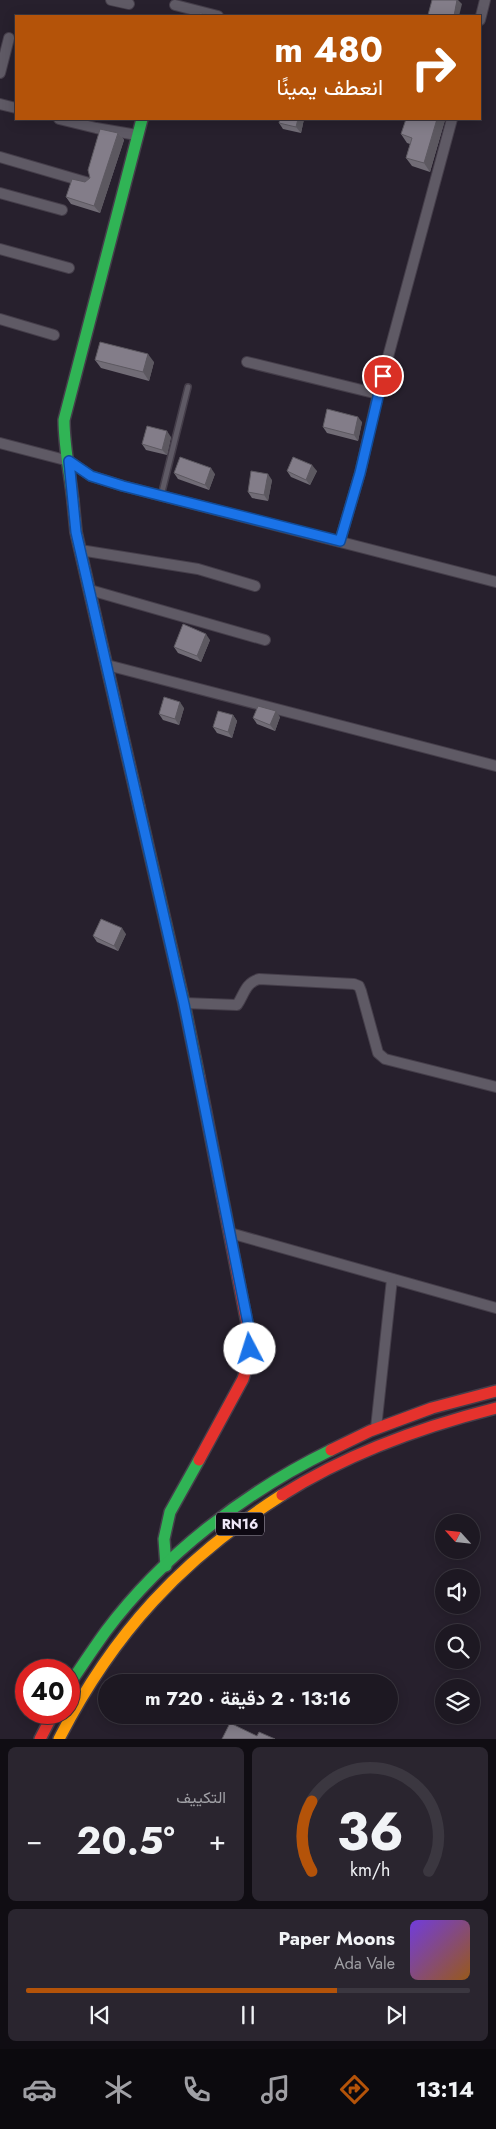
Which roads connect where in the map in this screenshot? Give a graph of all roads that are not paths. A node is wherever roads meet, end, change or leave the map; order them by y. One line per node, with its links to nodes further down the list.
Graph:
1 (111, 0): 4 (street)
2 (485, 0): 7 (street)
3 (176, 2): 5 (street); 6 (street)
4 (129, 4)
5 (172, 15)
6 (215, 15)
7 (481, 16)
8 (8, 38): 9 (street)
9 (0, 73)
10 (0, 104): 11 (street)
11 (15, 108)
12 (63, 120): 15 (street)
13 (142, 120): 15 (main road)
14 (452, 120): 26 (street)
15 (137, 135): 28 (main road)
16 (0, 157): 17 (street)
17 (89, 184)
18 (0, 193): 19 (street)
19 (62, 210)
20 (0, 249): 21 (street)
21 (69, 268)
22 (0, 318): 23 (street)
23 (54, 335)
24 (247, 362): 26 (street)
25 (188, 387): 29 (lane)
26 (378, 394): 30 (street)
27 (0, 443): 28 (street)
28 (69, 461): 29 (street); 31 (main road)
29 (160, 497): 30 (street)
30 (340, 541): 32 (street)
31 (80, 550): 33 (street); 34 (main road)
32 (496, 582)
33 (255, 586)
34 (90, 590): 35 (street); 36 (main road)
35 (265, 640)
36 (107, 665): 37 (street); 38 (main road)
37 (496, 766)
38 (184, 1004): 39 (street); 40 (main road)
39 (496, 1087)
40 (230, 1233): 41 (street); 46 (main road)
41 (392, 1278): 42 (street); 45 (street)
42 (496, 1308)
43 (496, 1391): 45 (main road, RN16)
44 (496, 1408): 50 (main road, RN16)
45 (376, 1428): 46 (main road, RN16)
46 (166, 1566): 47 (main road, RN16)
47 (80, 1668)
48 (48, 1724): 49 (main road)
49 (40, 1739)
50 (59, 1739)

